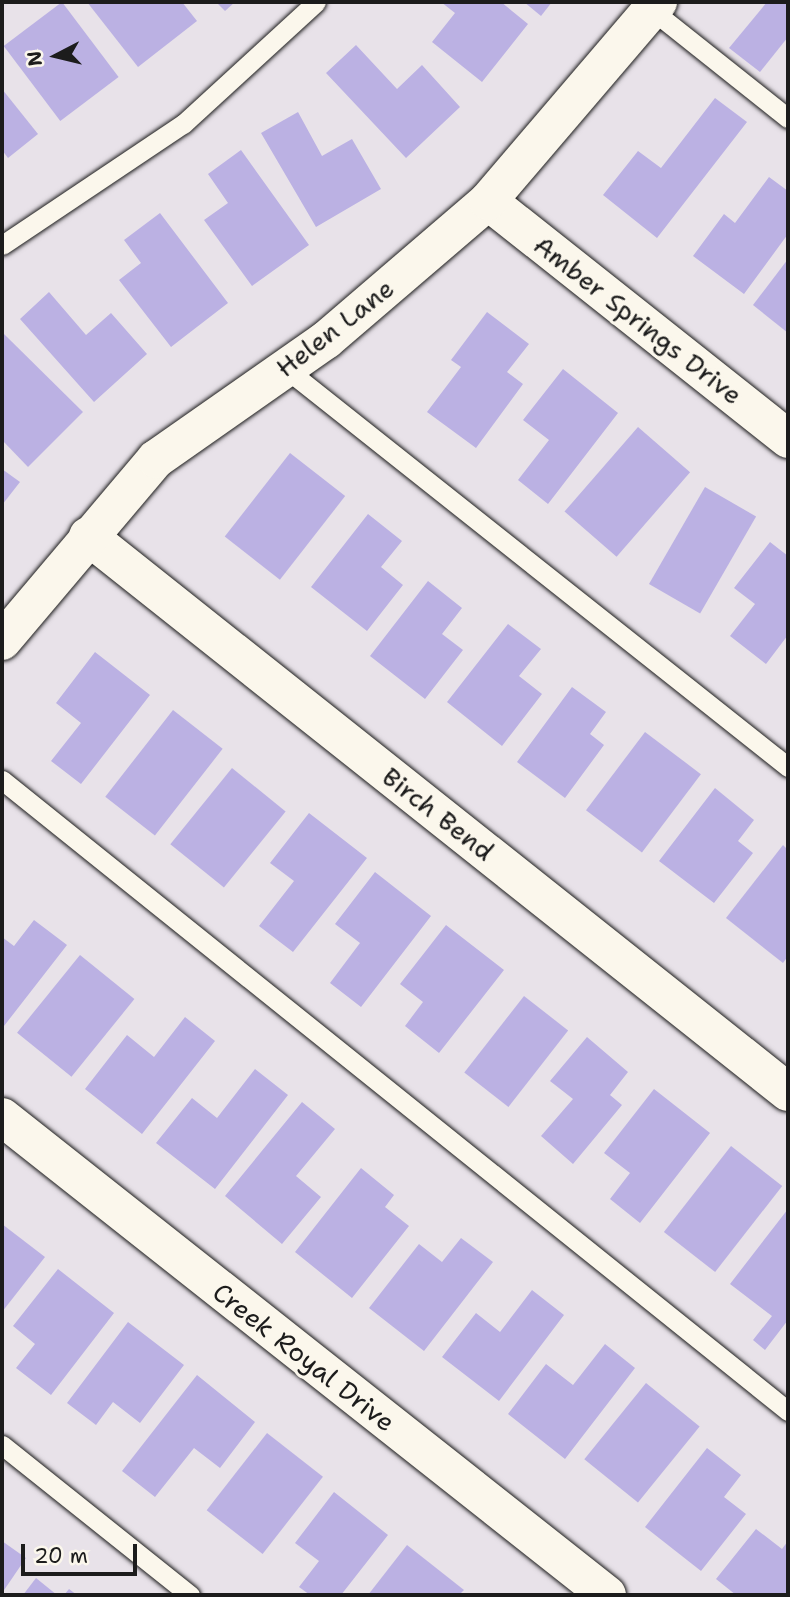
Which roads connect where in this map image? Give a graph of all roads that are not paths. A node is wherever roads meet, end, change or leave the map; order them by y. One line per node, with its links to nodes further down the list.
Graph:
1 (316, 2): 5 (lane)
2 (655, 6): 3 (lane); 4 (street, Helen Lane)
3 (788, 118)
4 (488, 201): 6 (street, Helen Lane); 7 (street, Amber Springs Drive)
5 (2, 245)
6 (285, 368): 8 (street, Helen Lane); 10 (lane)
7 (788, 439)
8 (88, 536): 9 (street, Helen Lane); 12 (street, Birch Bend)
9 (2, 641)
10 (788, 767)
11 (2, 780): 14 (lane)
12 (788, 1092)
13 (2, 1117): 17 (street, Creek Royal Drive)
14 (788, 1411)
15 (2, 1445): 16 (lane)
16 (190, 1595)
17 (607, 1595)

